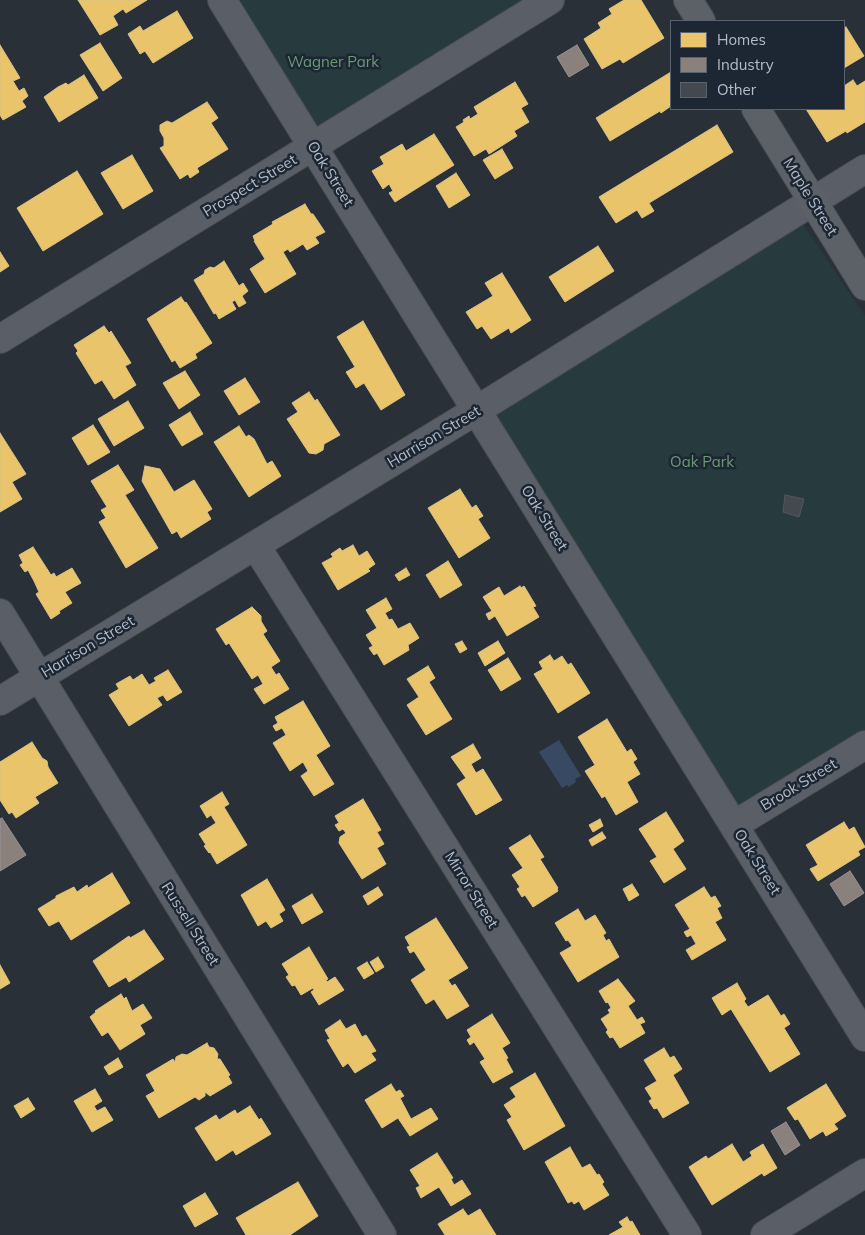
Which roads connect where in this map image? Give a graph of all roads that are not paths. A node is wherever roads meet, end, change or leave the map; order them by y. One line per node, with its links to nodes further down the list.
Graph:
1 (222, 0): 6 (street, Oak Street)
2 (550, 0): 6 (street, Prospect Street)
3 (688, 0): 4 (main road)
4 (700, 20)
5 (757, 110): 8 (main road, Maple Street)
6 (313, 147): 10 (street, Prospect Street); 11 (street, Oak Street)
7 (865, 169): 8 (street, Harrison Street)
8 (813, 201): 9 (main road, Maple Street); 11 (street, Harrison Street)
9 (865, 286)
10 (0, 339)
11 (477, 410): 12 (street, Harrison Street); 17 (street, Oak Street)
12 (256, 546): 14 (street, Harrison Street); 21 (street, Mirror Street)
13 (0, 613): 14 (street, Russell Street)
14 (39, 677): 15 (street, Harrison Street); 20 (street, Russell Street)
15 (0, 701)
16 (865, 744): 17 (street, Brook Street)
17 (734, 825): 18 (street, Oak Street)
18 (865, 1037)
19 (865, 1173): 22 (street)
20 (382, 1235)
21 (687, 1235)
22 (765, 1235)

